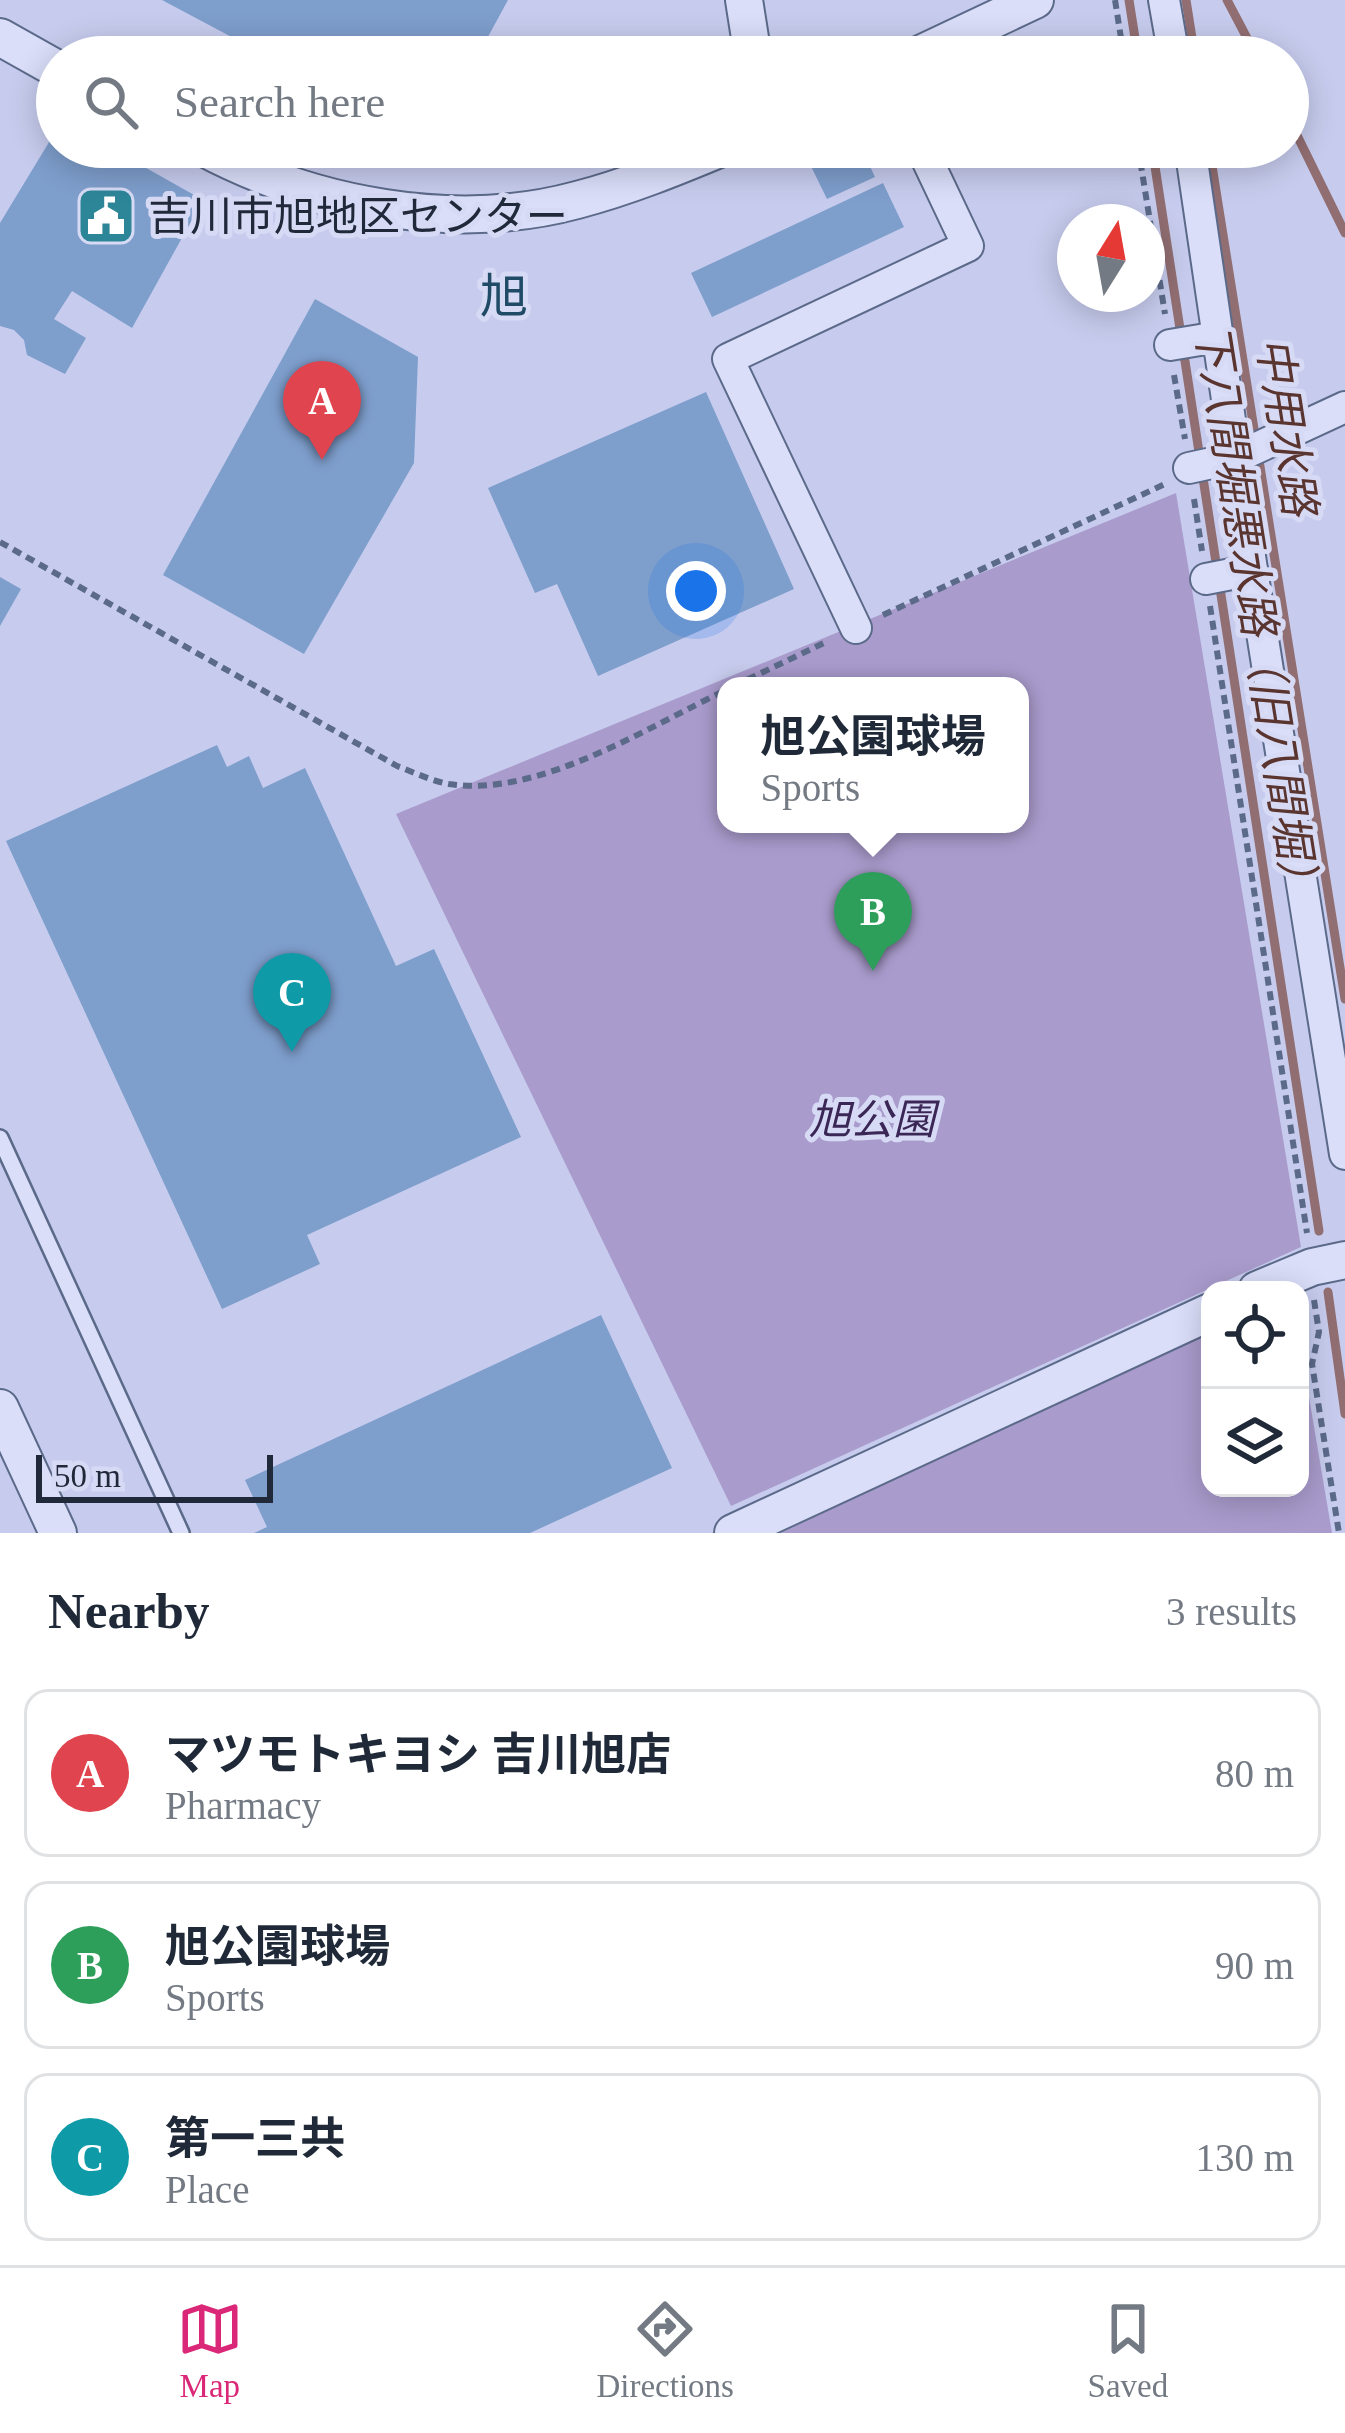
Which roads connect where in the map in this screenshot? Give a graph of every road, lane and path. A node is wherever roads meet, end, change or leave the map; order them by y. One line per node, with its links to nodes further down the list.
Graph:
1 (744, 0): 5 (street)
2 (1035, 0): 6 (street)
3 (1115, 0): 7 (path)
4 (1164, 0): 8 (street)
5 (750, 36)
6 (959, 36)
7 (1121, 36)
8 (1170, 36)
9 (0, 37): 10 (street)
10 (36, 57)
11 (249, 168): 12 (street)
12 (666, 168)
13 (931, 168): 24 (street)
14 (1141, 168): 17 (path)
15 (1193, 168): 16 (street)
16 (1218, 337): 17 (street); 19 (street)
17 (1170, 345): 20 (path)
18 (1345, 407): 19 (street)
19 (1235, 458): 20 (street); 22 (street)
20 (1190, 470): 23 (path); 24 (path)
21 (0, 542): 26 (path)
22 (1252, 570): 23 (street); 28 (street)
23 (1206, 579): 29 (path)
24 (856, 628): 25 (path)
25 (753, 677)
26 (717, 694)
27 (0, 1138): 34 (lane)
28 (1345, 1154)
29 (1329, 1263): 30 (street); 36 (path)
30 (1281, 1281)
31 (1201, 1316): 35 (street)
32 (0, 1408): 33 (street)
33 (58, 1533)
34 (181, 1533)
35 (733, 1533)
36 (1339, 1533)

